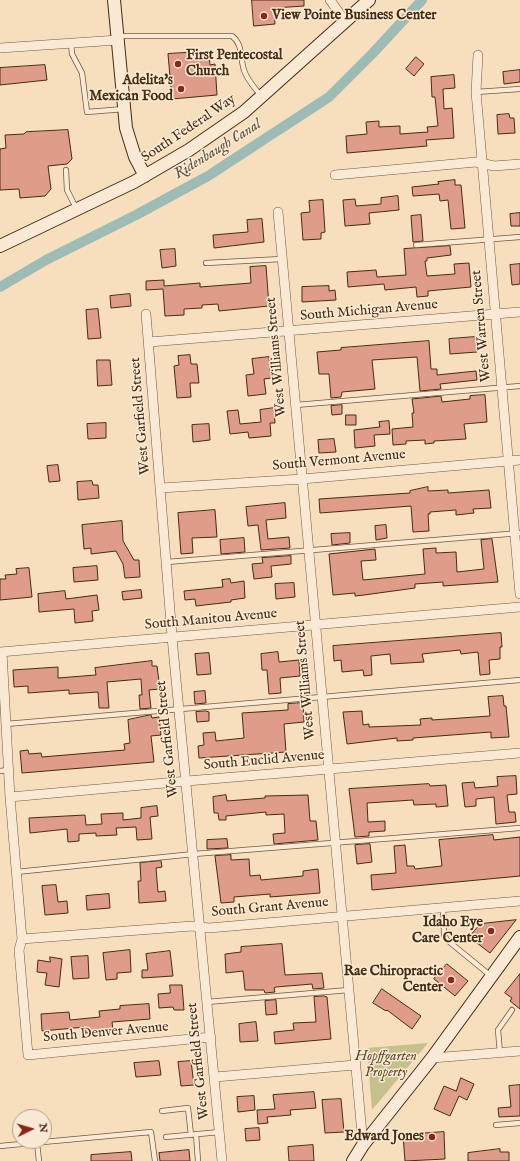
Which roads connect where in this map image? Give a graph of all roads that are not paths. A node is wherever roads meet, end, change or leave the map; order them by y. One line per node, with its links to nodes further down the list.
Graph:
1 (114, 0): 5 (street)
2 (330, 0): 4 (street)
3 (369, 0): 4 (street, South Federal Way)
4 (345, 21): 11 (street, South Federal Way)
5 (118, 38): 6 (street); 11 (lane); 12 (street)
6 (71, 42): 7 (street); 12 (lane)
7 (0, 48)
8 (478, 55): 10 (street, West Warren Street)
9 (520, 89): 10 (lane)
10 (476, 92): 13 (street, West Warren Street)
11 (261, 96): 17 (street, South Federal Way)
12 (124, 109): 17 (street)
13 (482, 163): 14 (street); 16 (street); 21 (street, West Warren Street)
14 (520, 164)
15 (66, 170): 18 (lane)
16 (335, 175)
17 (146, 176): 18 (street, South Federal Way)
18 (77, 209): 23 (street, South Federal Way)
19 (278, 212): 24 (street, West Williams Street)
20 (520, 237): 21 (lane)
21 (489, 240): 22 (lane); 28 (street, West Warren Street)
22 (416, 245)
23 (0, 246)
24 (282, 259): 25 (lane); 29 (street, West Williams Street)
25 (206, 263)
26 (520, 312): 28 (street, South Michigan Avenue)
27 (146, 314): 30 (street, West Garfield Street)
28 (495, 314): 29 (street, South Michigan Avenue); 32 (street, West Warren Street)
29 (289, 332): 30 (street, South Michigan Avenue); 33 (street, West Williams Street)
30 (149, 342): 37 (street, West Garfield Street)
31 (520, 386): 32 (lane)
32 (502, 387): 33 (lane); 35 (street, West Warren Street)
33 (296, 405): 36 (street, West Williams Street)
34 (520, 460): 35 (street, South Vermont Avenue)
35 (508, 461): 36 (street, South Vermont Avenue); 38 (street, West Warren Street)
36 (302, 479): 37 (street, South Vermont Avenue); 39 (street, West Williams Street)
37 (161, 488): 40 (street, West Garfield Street)
38 (517, 534): 39 (lane); 41 (street, West Warren Street)
39 (308, 550): 40 (lane); 43 (street, West Williams Street)
40 (167, 562): 44 (street, West Garfield Street)
41 (520, 594)
42 (520, 608): 43 (street, South Manitou Avenue)
43 (315, 625): 44 (street, South Manitou Avenue); 47 (street, West Williams Street)
44 (172, 638): 45 (street, South Manitou Avenue); 48 (street, West Garfield Street)
45 (1, 652): 49 (street)
46 (520, 680): 47 (lane)
47 (322, 697): 48 (lane); 52 (street, West Williams Street)
48 (179, 708): 49 (lane); 53 (street, West Garfield Street)
49 (6, 724): 51 (street)
50 (520, 753): 52 (street, South Euclid Avenue)
51 (4, 770): 54 (street)
52 (329, 770): 53 (street, South Euclid Avenue); 56 (street, West Williams Street)
53 (187, 781): 54 (street, South Euclid Avenue); 57 (street, West Garfield Street)
54 (10, 797): 58 (street)
55 (520, 828): 56 (lane)
56 (335, 842): 57 (lane); 61 (street, West Williams Street)
57 (194, 854): 58 (lane); 62 (street, West Garfield Street)
58 (16, 872): 64 (street)
59 (520, 901): 60 (street, South Grant Avenue)
60 (443, 908): 61 (street, South Grant Avenue); 65 (lane)
61 (342, 916): 62 (street, South Grant Avenue); 66 (street, West Williams Street)
62 (200, 927): 64 (street, South Grant Avenue); 67 (street, West Garfield Street)
63 (520, 938): 65 (street)
64 (22, 939): 69 (street, South Denver Avenue)
65 (492, 976): 72 (street)
66 (349, 990): 67 (lane); 73 (street, West Williams Street)
67 (207, 1002): 69 (street, West Garfield Street)
68 (512, 1010): 71 (lane)
69 (211, 1037): 74 (street, West Garfield Street)
70 (520, 1051): 71 (street)
71 (500, 1052): 72 (street)
72 (432, 1058): 84 (street)
73 (355, 1065): 74 (street); 84 (street, West Williams Street)
74 (215, 1077): 78 (street, West Garfield Street)
75 (162, 1111): 80 (lane)
76 (520, 1123): 77 (lane)
77 (496, 1125)
78 (220, 1132): 79 (lane); 90 (street, West Garfield Street)
79 (196, 1134): 80 (lane); 89 (lane)
80 (190, 1135): 81 (lane)
81 (166, 1137)
82 (52, 1142): 88 (lane)
83 (12, 1145): 85 (lane)
84 (363, 1145): 91 (street)
85 (0, 1146)
86 (38, 1149): 87 (lane)
87 (39, 1161)
88 (155, 1161)
89 (198, 1161)
90 (222, 1161)
91 (353, 1161)

